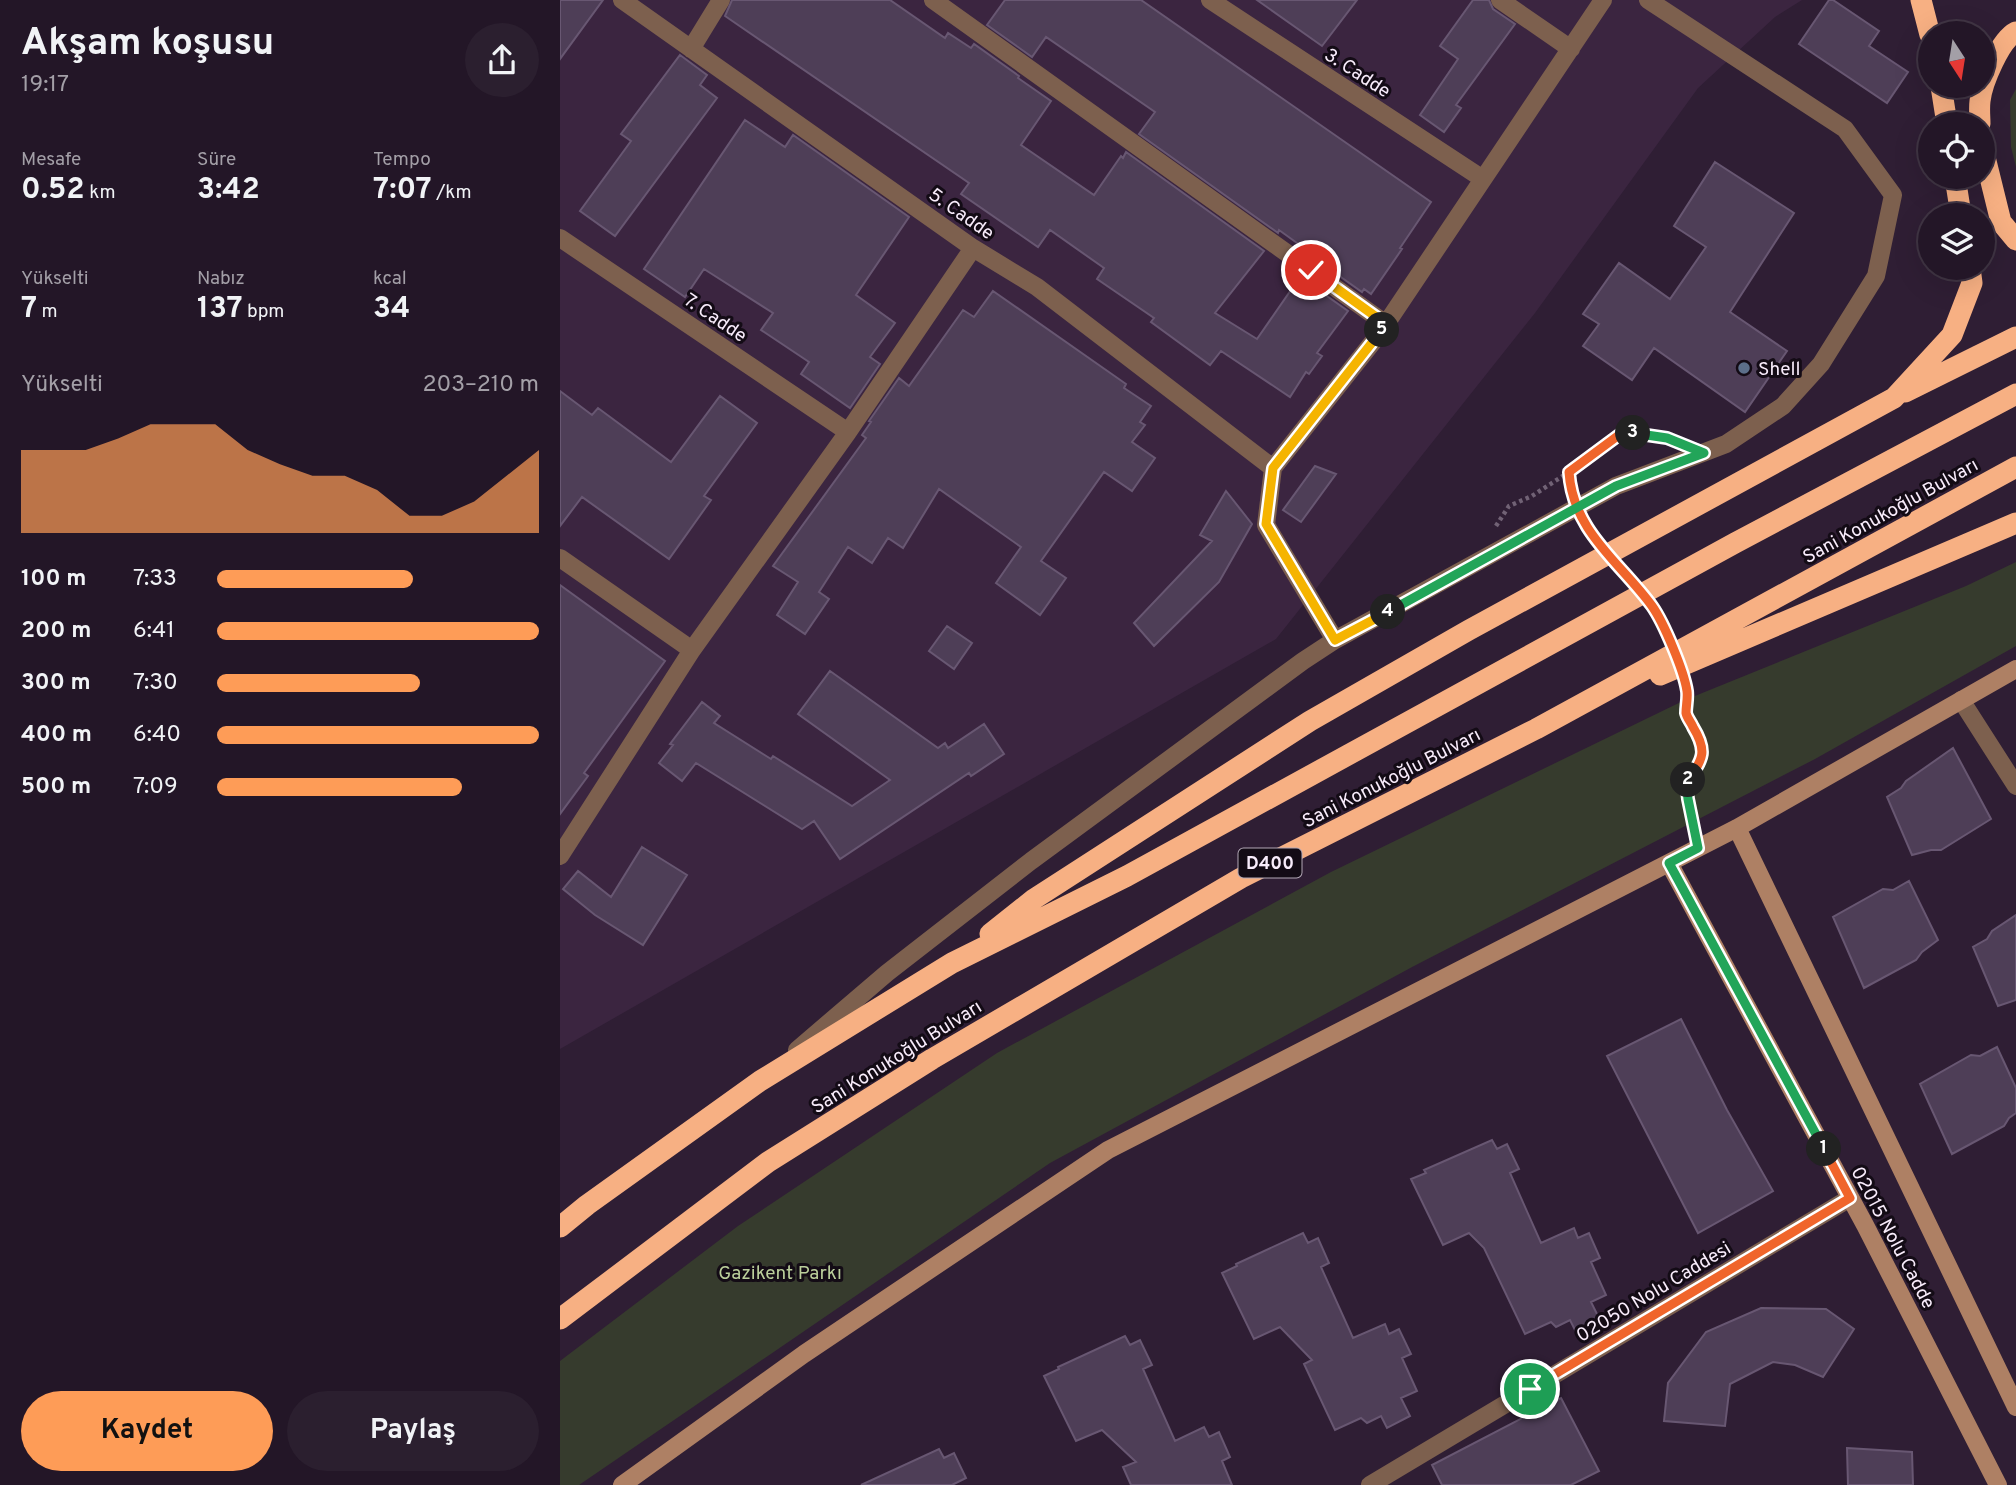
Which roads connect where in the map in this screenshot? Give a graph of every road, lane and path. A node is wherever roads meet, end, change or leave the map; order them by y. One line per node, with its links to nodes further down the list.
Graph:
1 (622, 0): 11 (street, 5. Cadde)
2 (721, 0): 11 (street)
3 (933, 0): 20 (street)
4 (1500, 0): 12 (street)
5 (1603, 0): 12 (street)
6 (1648, 0): 25 (street)
7 (1920, 0): 9 (highway)
8 (1216, 2): 14 (street, 3. Cadde)
9 (1926, 21)
10 (2016, 32): 13 (highway)
11 (691, 49): 18 (street, 5. Cadde)
12 (1571, 49): 14 (street)
13 (1980, 112)
14 (1483, 179): 20 (street)
15 (1993, 189): 17 (highway)
16 (560, 238): 24 (street, 7. Cadde)
17 (2016, 240)
18 (973, 248): 24 (street); 27 (street, 5. Cadde)
19 (1971, 280): 23 (highway)
20 (1386, 324): 27 (street)
21 (2016, 337): 23 (highway)
22 (2016, 394): 40 (highway, Sani Konukoğlu Bulvarı)
23 (1894, 398): 40 (highway)
24 (848, 432): 31 (street)
25 (1704, 453): 30 (street); 37 (path, bridge)
26 (2016, 467): 34 (highway, Sani Konukoğlu Bulvarı / D400)
27 (1273, 468): 30 (street)
28 (2016, 522): 34 (highway)
29 (560, 558): 31 (street)
30 (1335, 640): 41 (street)
31 (692, 650): 38 (street)
32 (2016, 669): 33 (street)
33 (1961, 700): 35 (street); 36 (street)
34 (1536, 729): 44 (highway, Sani Konukoğlu Bulvarı / D400)
35 (2016, 786)
36 (1737, 828): 37 (street); 45 (street, 02015 Nolu Cadde)
37 (1698, 848): 39 (street)
38 (560, 856)
39 (1669, 863): 42 (street, 02015 Nolu Cadde); 47 (street)
40 (952, 963): 41 (highway, Sani Konukoğlu Bulvarı)
41 (760, 1082): 43 (highway, Sani Konukoğlu Bulvarı)
42 (1850, 1198): 48 (street, 02050 Nolu Caddesi); 49 (street, 02015 Nolu Cadde)
43 (560, 1227)
44 (560, 1319)
45 (2010, 1379): 46 (street, 02015 Nolu Cadde)
46 (2016, 1407)
47 (622, 1485)
48 (1370, 1485)
49 (1998, 1485)

